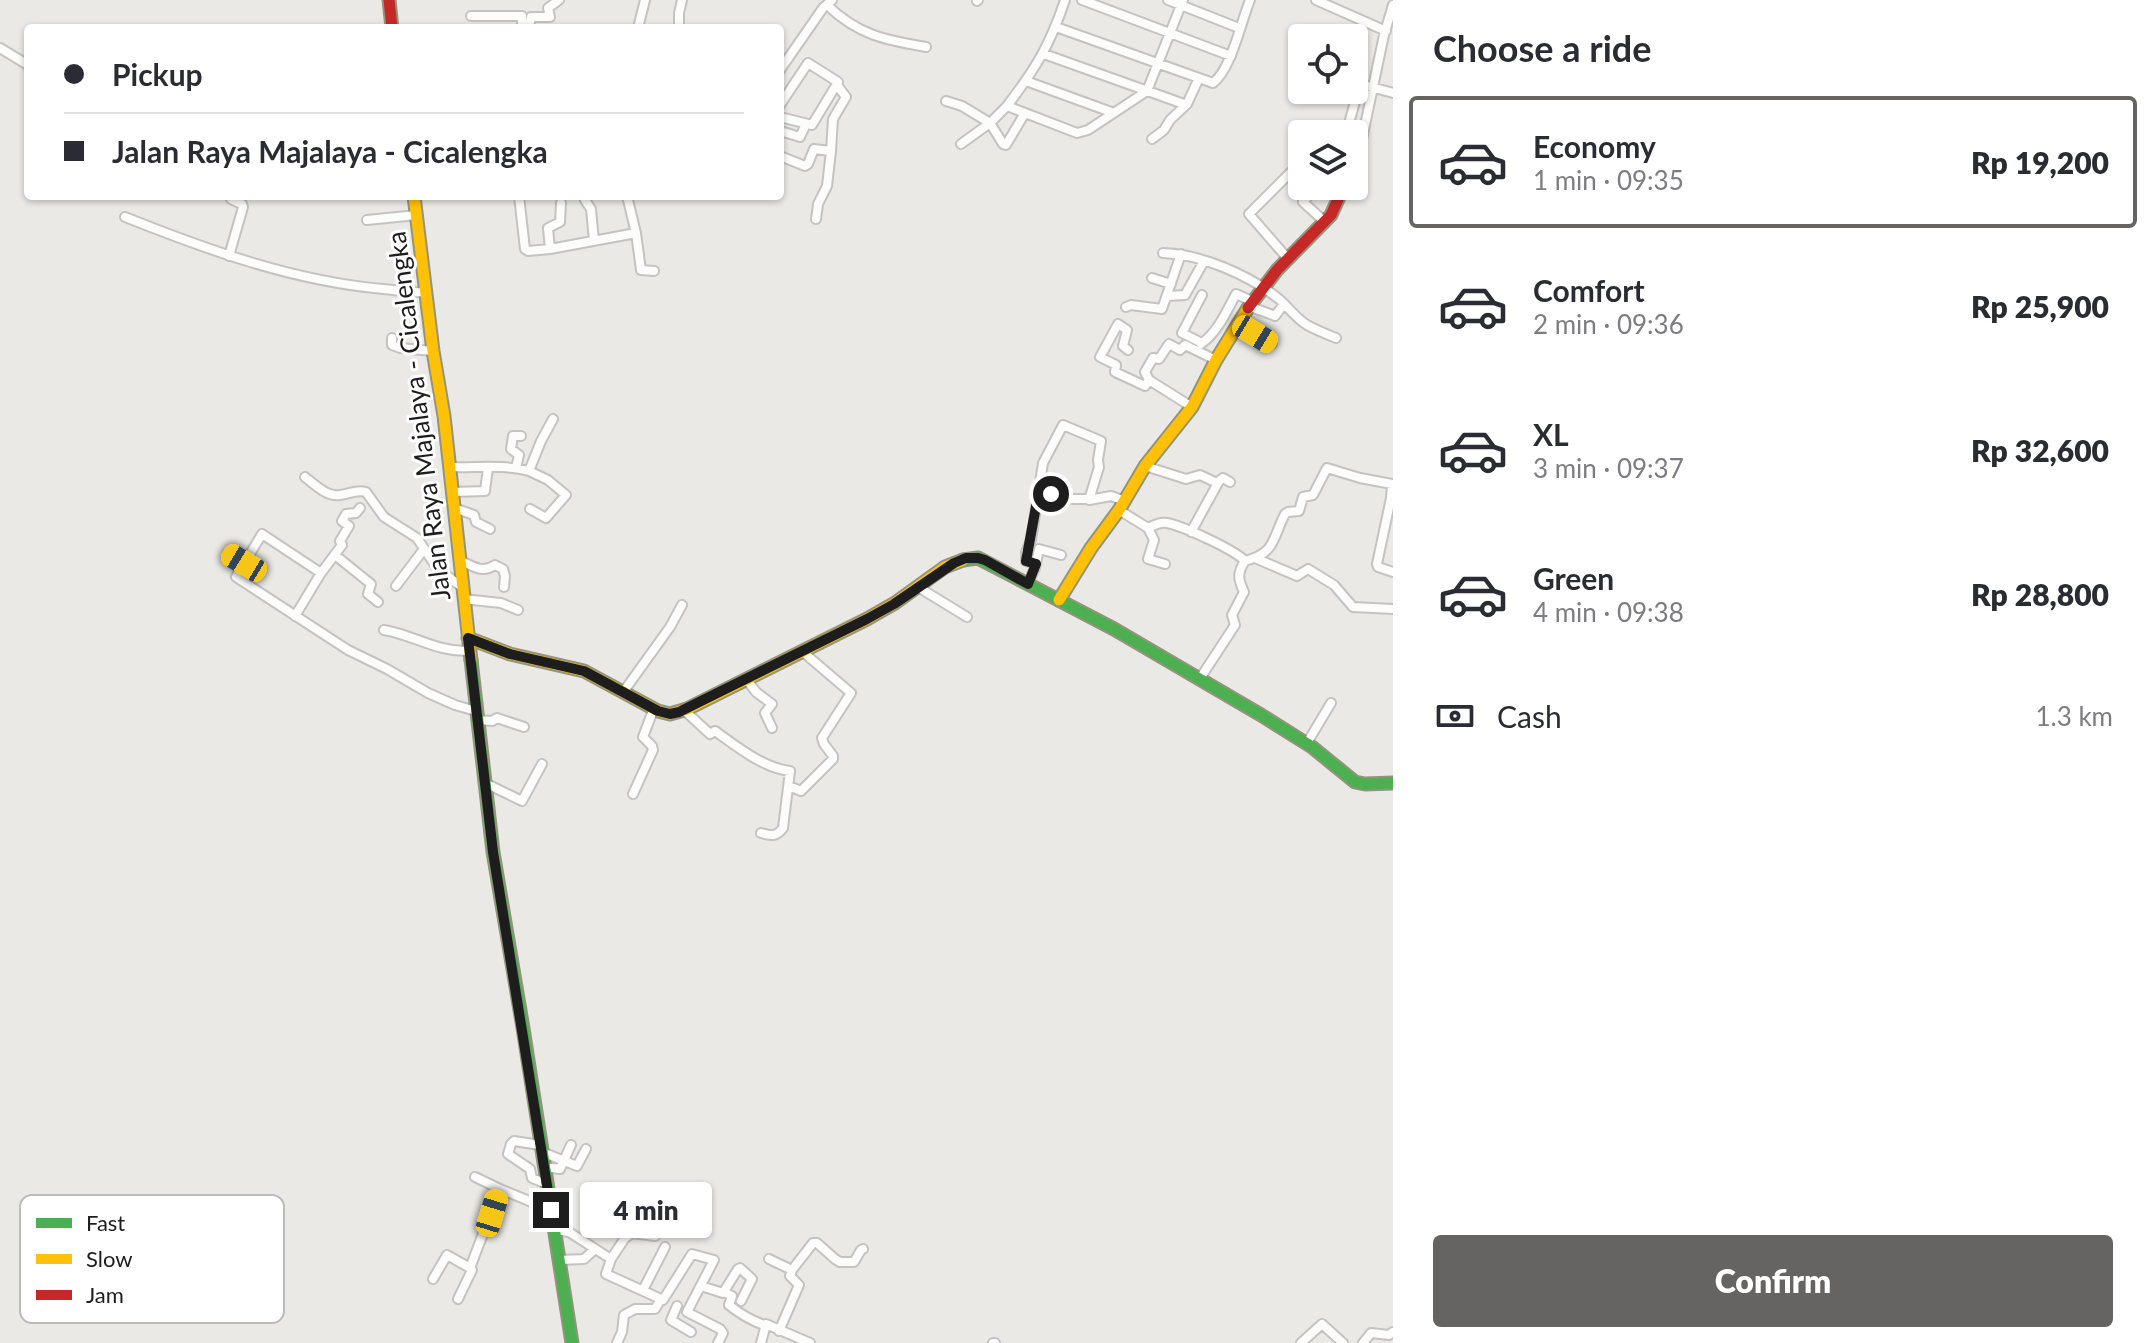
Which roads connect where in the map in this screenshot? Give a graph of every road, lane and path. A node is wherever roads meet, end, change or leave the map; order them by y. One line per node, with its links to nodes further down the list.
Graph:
1 (389, 0): 15 (street)
2 (559, 0): 17 (street)
3 (645, 0): 18 (street)
4 (682, 0): 19 (street)
5 (1065, 0): 20 (street)
6 (1082, 0): 12 (street)
7 (1168, 0): 11 (street)
8 (1250, 0): 21 (street)
9 (1316, 0): 22 (street)
10 (829, 2): 24 (street); 30 (street)
11 (1182, 2): 21 (street); 23 (street)
12 (1105, 4): 23 (street)
13 (1393, 5): 22 (street)
14 (471, 16): 16 (street)
15 (392, 24)
16 (522, 24)
17 (530, 24)
18 (639, 24)
19 (679, 24)
20 (1056, 27): 26 (street); 29 (street)
21 (1239, 28): 27 (street)
22 (1386, 31): 35 (street)
23 (1170, 34): 27 (street); 29 (street)
24 (926, 47)
25 (0, 48): 28 (street)
26 (1044, 54): 32 (street); 36 (street)
27 (1231, 56): 31 (street)
28 (24, 63)
29 (1159, 63): 31 (street); 36 (street)
30 (784, 64)
31 (1199, 78): 49 (street)
32 (1026, 81): 41 (street); 43 (street)
33 (837, 85): 38 (street); 47 (street); 51 (street)
34 (1368, 85): 35 (street)
35 (1373, 86): 37 (street); 45 (street)
36 (1147, 91): 40 (street); 43 (street)
37 (1393, 93)
38 (784, 99)
39 (946, 101): 46 (street)
40 (1184, 104)
41 (1007, 106): 42 (street); 46 (street)
42 (1025, 113): 43 (street); 46 (street)
43 (1114, 113)
44 (784, 118): 47 (street)
45 (1364, 120)
46 (990, 123): 50 (street)
47 (806, 124): 48 (street)
48 (784, 132)
49 (1152, 139)
50 (961, 144)
51 (831, 151): 52 (street); 64 (street)
52 (784, 158)
53 (1288, 174): 73 (street)
54 (233, 200): 72 (street)
55 (415, 200): 62 (street, Jalan Raya Majalaya - Cicalengka)
56 (519, 200): 69 (street)
57 (585, 200): 68 (street)
58 (628, 200): 67 (street)
59 (1305, 200): 66 (street)
60 (1337, 200): 66 (street)
61 (561, 203): 69 (street)
62 (417, 215): 65 (street); 79 (street, Jalan Raya Majalaya - Cicalengka)
63 (125, 217): 72 (street)
64 (816, 219)
65 (367, 220)
66 (1325, 222): 73 (street)
67 (636, 233): 68 (street); 75 (street)
68 (594, 241): 69 (street)
69 (550, 249)
70 (1163, 253): 71 (street)
71 (1181, 254): 74 (street); 77 (street)
72 (229, 256): 79 (street)
73 (1288, 259): 78 (street)
74 (1204, 261): 78 (street); 81 (street)
75 (654, 271)
76 (1152, 278): 77 (street)
77 (1171, 284): 81 (street)
78 (1262, 288): 82 (street); 83 (street)
79 (425, 292): 91 (street, Jalan Raya Majalaya - Cicalengka)
80 (1202, 295): 88 (street)
81 (1167, 296): 84 (street)
82 (1250, 303): 83 (street); 85 (street); 88 (street)
83 (1284, 304): 87 (street)
84 (1126, 307)
85 (1238, 325): 89 (street); 93 (street)
86 (392, 338): 91 (street)
87 (1336, 338)
88 (1202, 343): 92 (street)
89 (1272, 344)
90 (1128, 350): 94 (street)
91 (433, 351): 99 (street, Jalan Raya Majalaya - Cicalengka)
92 (1197, 352): 93 (street); 94 (street)
93 (1216, 360): 95 (street)
94 (1149, 380): 95 (street)
95 (1192, 407): 98 (street)
96 (553, 419): 102 (street)
97 (521, 436): 101 (street)
98 (1145, 466): 105 (street); 110 (street)
99 (449, 467): 100 (street); 108 (street, Jalan Raya Majalaya - Cicalengka)
100 (488, 468): 101 (street); 108 (street)
101 (516, 468): 102 (street)
102 (529, 471): 113 (street)
103 (305, 477): 117 (street)
104 (1230, 482): 105 (street)
105 (1217, 483): 116 (street)
106 (1392, 483): 121 (street); 126 (street)
107 (1039, 490): 109 (street); 109 (street); 124 (street)
108 (452, 492): 112 (street, Jalan Raya Majalaya - Cicalengka)
109 (1088, 499): 110 (street)
110 (1122, 505): 114 (street); 133 (street)
111 (360, 508): 119 (street)
112 (454, 508): 115 (street); 128 (street, Jalan Raya Majalaya - Cicalengka)
113 (530, 509)
114 (1148, 528): 116 (street); 125 (street)
115 (490, 529)
116 (1191, 532): 122 (street)
117 (424, 549): 128 (street); 130 (street)
118 (228, 554): 123 (street)
119 (335, 555): 127 (street); 134 (street)
120 (1061, 555): 124 (street)
121 (1255, 558): 122 (street); 136 (street)
122 (1245, 561): 144 (street)
123 (244, 563): 127 (street); 138 (street)
124 (1036, 564): 129 (street)
125 (1165, 564)
126 (1393, 572)
127 (321, 573): 138 (street)
128 (462, 580): 131 (street); 137 (street); 141 (street, Jalan Raya Majalaya - Cicalengka)
129 (1028, 584): 132 (street); 133 (street)
130 (396, 586)
131 (504, 587)
132 (918, 587): 139 (street); 142 (street)
133 (1059, 600): 144 (street)
134 (378, 602)
135 (682, 605): 145 (street)
136 (1393, 609)
137 (518, 610)
138 (295, 616): 149 (street)
139 (967, 617)
140 (384, 630): 141 (street)
141 (468, 644): 145 (street); 149 (street, Jalan Raya Majalaya - Cicalengka)
142 (803, 652): 143 (street); 156 (street)
143 (747, 680): 148 (street); 151 (street)
144 (1199, 680): 152 (street)
145 (624, 691): 147 (street)
146 (1331, 703): 152 (street)
147 (654, 708): 148 (street); 157 (street)
148 (684, 710): 156 (street)
149 (476, 716): 150 (street); 154 (street, Jalan Raya Majalaya - Cicalengka)
150 (524, 727)
151 (772, 728)
152 (1307, 743): 155 (street)
153 (542, 764): 154 (street)
154 (485, 782): 160 (street, Jalan Raya Majalaya - Cicalengka)
155 (1393, 783)
156 (789, 786): 158 (street)
157 (633, 794)
158 (761, 833)
159 (571, 1145): 162 (street)
160 (541, 1148): 162 (street); 163 (street, Jalan Raya Majalaya - Cicalengka); 165 (street)
161 (586, 1149): 162 (street)
162 (564, 1160): 163 (street)
163 (543, 1167): 165 (street, Jalan Raya Majalaya - Cicalengka)
164 (475, 1177): 166 (street)
165 (547, 1184): 167 (street, Jalan Raya Majalaya - Cicalengka)
166 (500, 1189): 167 (street); 178 (street)
167 (551, 1210): 168 (street, Jalan Raya Majalaya - Cicalengka)
168 (555, 1230): 172 (street); 177 (street, Jalan Raya Majalaya - Cicalengka)
169 (655, 1236): 175 (street)
170 (452, 1245): 174 (street)
171 (665, 1247): 182 (street)
172 (595, 1249): 175 (street); 177 (street)
173 (863, 1249): 179 (street)
174 (447, 1255): 178 (street); 180 (street)
175 (611, 1259): 182 (street)
176 (769, 1259): 179 (street)
177 (559, 1260): 193 (street, Jalan Raya Majalaya - Cicalengka)
178 (470, 1268): 184 (street)
179 (792, 1270): 190 (street)
180 (433, 1279)
181 (701, 1286): 183 (street); 185 (street); 188 (street)
182 (643, 1290): 185 (street)
183 (724, 1292): 186 (street); 189 (street)
184 (458, 1299)
185 (662, 1300): 187 (street); 194 (street)
186 (741, 1301)
187 (677, 1306): 188 (street); 191 (street)
188 (687, 1312): 195 (street)
189 (764, 1325): 190 (street); 196 (street)
190 (779, 1331): 197 (street)
191 (691, 1332)
192 (1393, 1332): 200 (street)
193 (571, 1338)
194 (617, 1343)
195 (718, 1343)
196 (761, 1343)
197 (810, 1343)
198 (1301, 1343): 199 (street)
199 (1343, 1343)
200 (1363, 1343)

